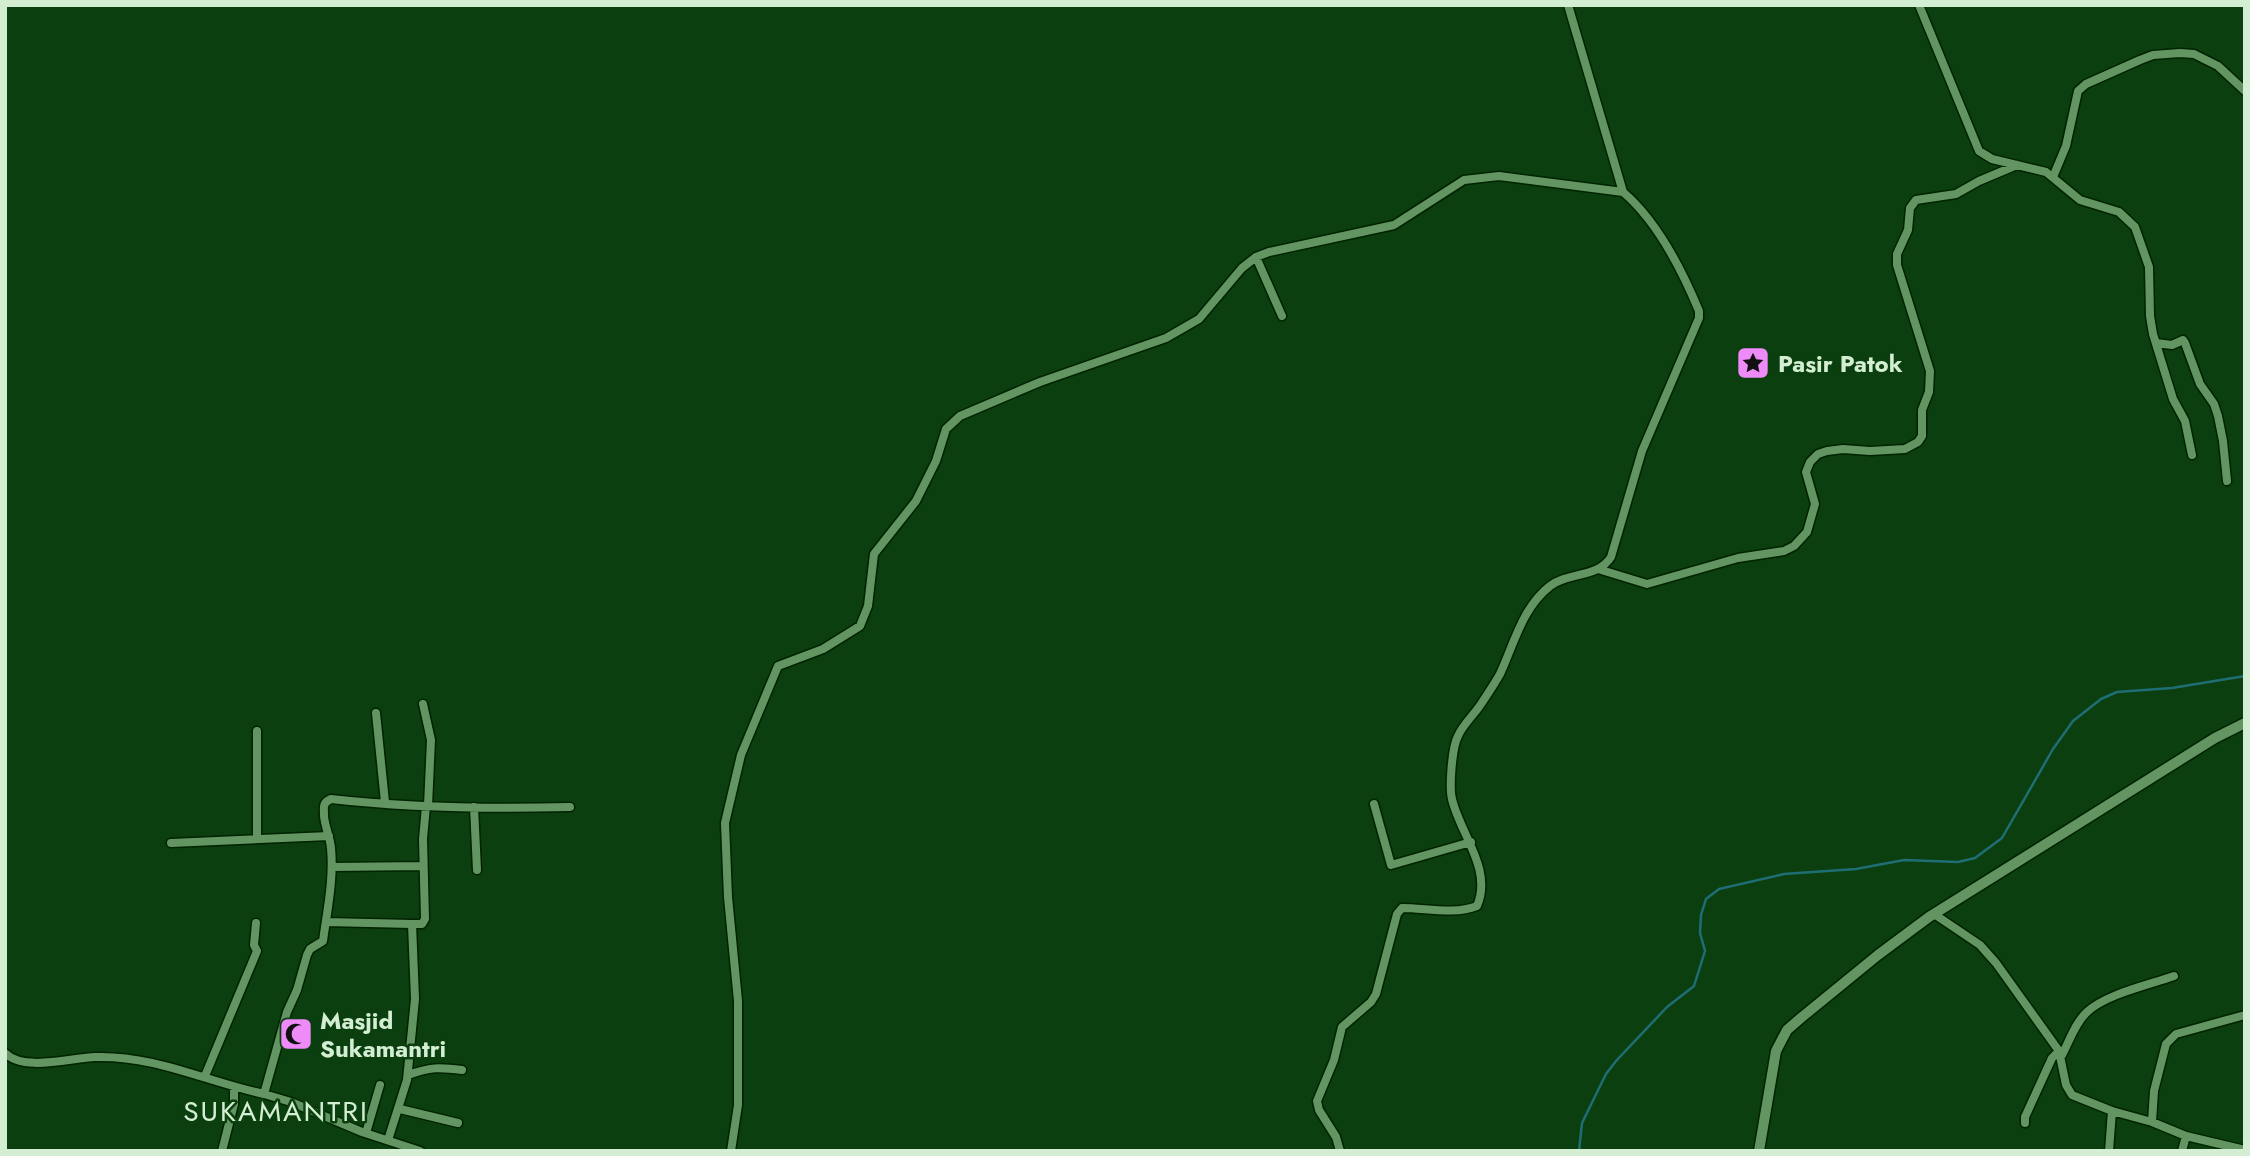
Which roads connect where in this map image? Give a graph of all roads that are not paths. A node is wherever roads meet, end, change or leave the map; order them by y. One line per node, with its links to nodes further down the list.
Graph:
1 (1568, 5): 6 (street)
2 (1919, 5): 4 (street)
3 (2245, 91): 5 (street)
4 (2017, 165): 5 (street); 12 (street)
5 (2053, 177): 9 (street)
6 (1623, 192): 7 (street); 12 (street)
7 (1256, 257): 8 (street); 54 (street)
8 (1282, 316)
9 (2155, 343): 10 (street); 11 (street)
10 (2192, 455)
11 (2227, 481)
12 (1598, 569): 24 (street)
13 (423, 704): 19 (street)
14 (376, 713): 17 (street)
15 (2245, 723): 29 (street)
16 (257, 731): 23 (street)
17 (385, 802): 19 (street); 22 (street)
18 (1374, 804): 24 (street)
19 (427, 806): 20 (street); 26 (street)
20 (474, 807): 21 (street); 28 (street)
21 (570, 807)
22 (329, 836): 23 (street); 27 (street)
23 (257, 838): 25 (street)
24 (1471, 842): 55 (street)
25 (171, 843)
26 (424, 866): 27 (street); 32 (street)
27 (332, 867): 30 (street)
28 (477, 870)
29 (1934, 914): 36 (street); 56 (street)
30 (326, 922): 32 (street); 42 (street)
31 (256, 923): 39 (street)
32 (412, 924): 38 (street)
33 (2174, 976): 36 (street)
34 (2245, 1015): 45 (street)
35 (5, 1053): 39 (street)
36 (2060, 1053): 44 (street); 47 (street)
37 (462, 1070): 38 (street)
38 (408, 1075): 43 (street)
39 (205, 1076): 41 (street)
40 (380, 1084): 48 (street)
41 (234, 1087): 42 (street); 52 (street)
42 (264, 1094): 48 (street)
43 (400, 1109): 46 (street); 50 (street)
44 (2112, 1111): 45 (street); 57 (street)
45 (2152, 1122): 49 (street)
46 (458, 1123)
47 (2025, 1123)
48 (366, 1133): 50 (street)
49 (2186, 1136): 51 (street); 58 (street)
50 (388, 1140): 53 (street)
51 (2245, 1150)
52 (222, 1151)
53 (420, 1151)
54 (731, 1151)
55 (1340, 1151)
56 (1759, 1151)
57 (2109, 1151)
58 (2182, 1151)

